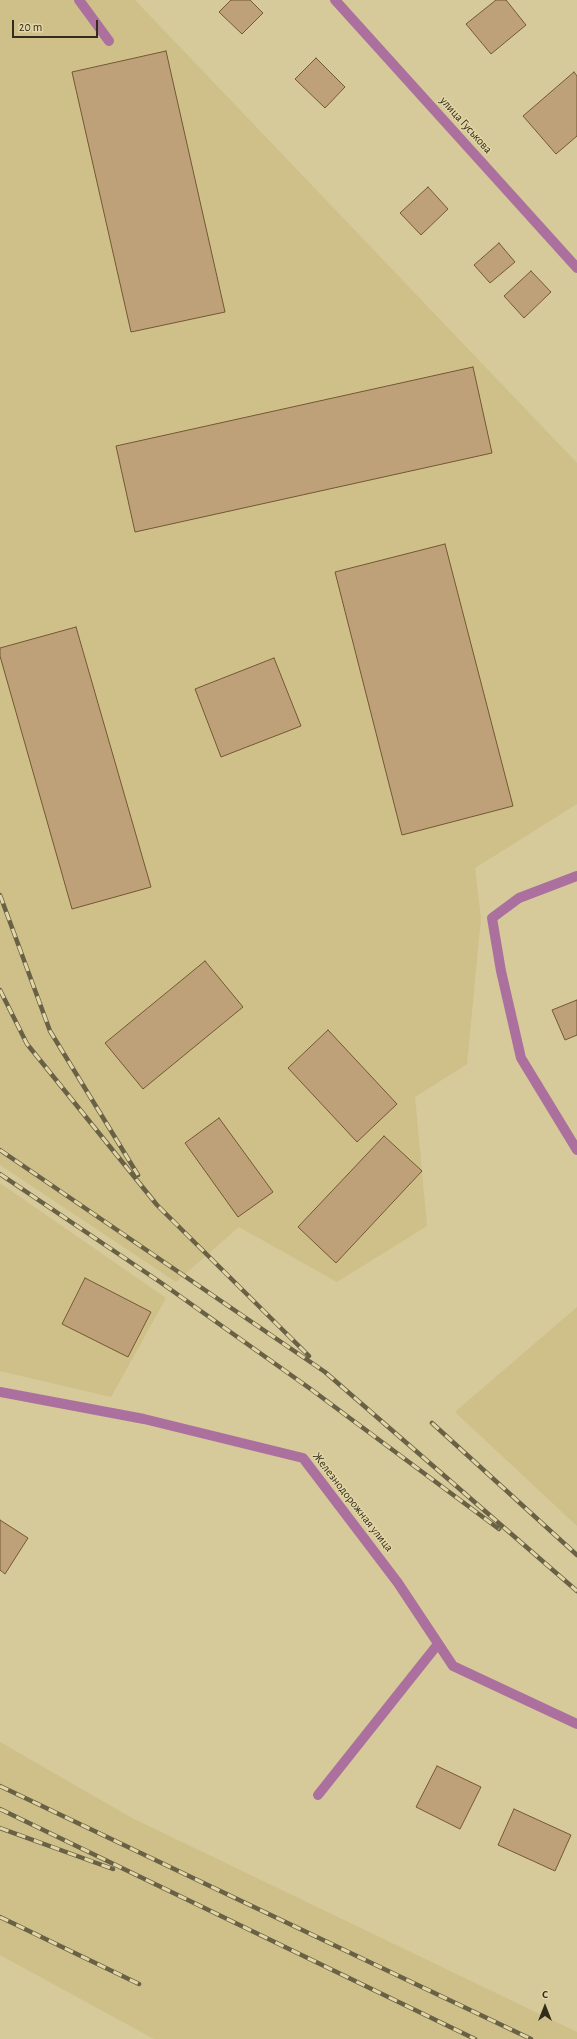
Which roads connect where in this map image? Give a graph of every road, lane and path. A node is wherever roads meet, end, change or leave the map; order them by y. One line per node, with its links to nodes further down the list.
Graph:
1 (79, 0): 3 (street)
2 (335, 0): 4 (street, улица Гуськова)
3 (109, 41)
4 (577, 268)
5 (577, 876): 6 (street)
6 (577, 1150)
7 (0, 1392): 8 (street, Железнодорожная улица)
8 (438, 1644): 9 (street, Железнодорожная улица); 10 (street)
9 (577, 1724)
10 (318, 1795)

